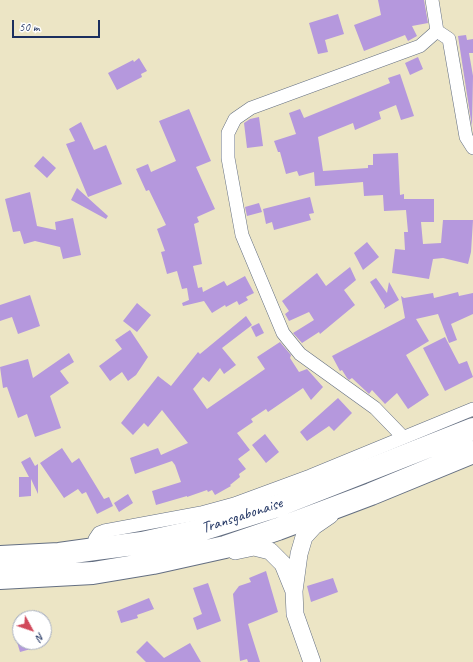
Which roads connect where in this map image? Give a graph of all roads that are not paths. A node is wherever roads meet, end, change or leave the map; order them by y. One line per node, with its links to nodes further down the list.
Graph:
1 (432, 0): 2 (street)
2 (437, 32): 3 (street); 6 (street)
3 (473, 148)
4 (473, 409): 6 (street)
5 (473, 429): 9 (highway, Transgabonaise)
6 (403, 437): 9 (street)
7 (473, 452): 8 (highway, Transgabonaise)
8 (372, 494): 10 (highway, Transgabonaise); 13 (street)
9 (95, 549): 11 (highway, Transgabonaise)
10 (188, 556): 12 (highway, Transgabonaise); 13 (street)
11 (0, 557)
12 (0, 578)
13 (294, 591): 14 (street)
14 (312, 662)

